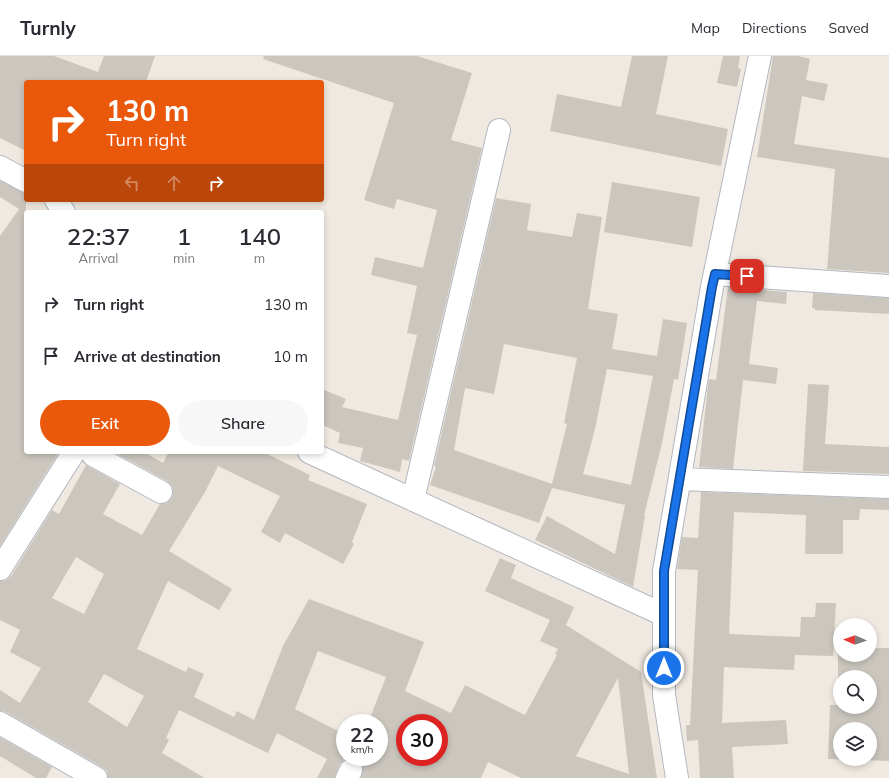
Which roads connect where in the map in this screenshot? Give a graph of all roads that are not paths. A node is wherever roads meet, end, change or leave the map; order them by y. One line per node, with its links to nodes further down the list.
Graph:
1 (760, 56): 5 (street)
2 (499, 130): 13 (street)
3 (0, 167): 4 (street)
4 (24, 180)
5 (715, 274): 6 (street); 10 (street)
6 (889, 286)
7 (86, 454): 14 (street)
8 (89, 454): 12 (street)
9 (313, 454): 13 (street)
10 (680, 479): 11 (street); 15 (street)
11 (889, 487)
12 (161, 492)
13 (413, 500): 15 (street)
14 (0, 569)
15 (664, 615): 18 (street)
16 (0, 723): 17 (street)
17 (96, 778)
18 (677, 778)

